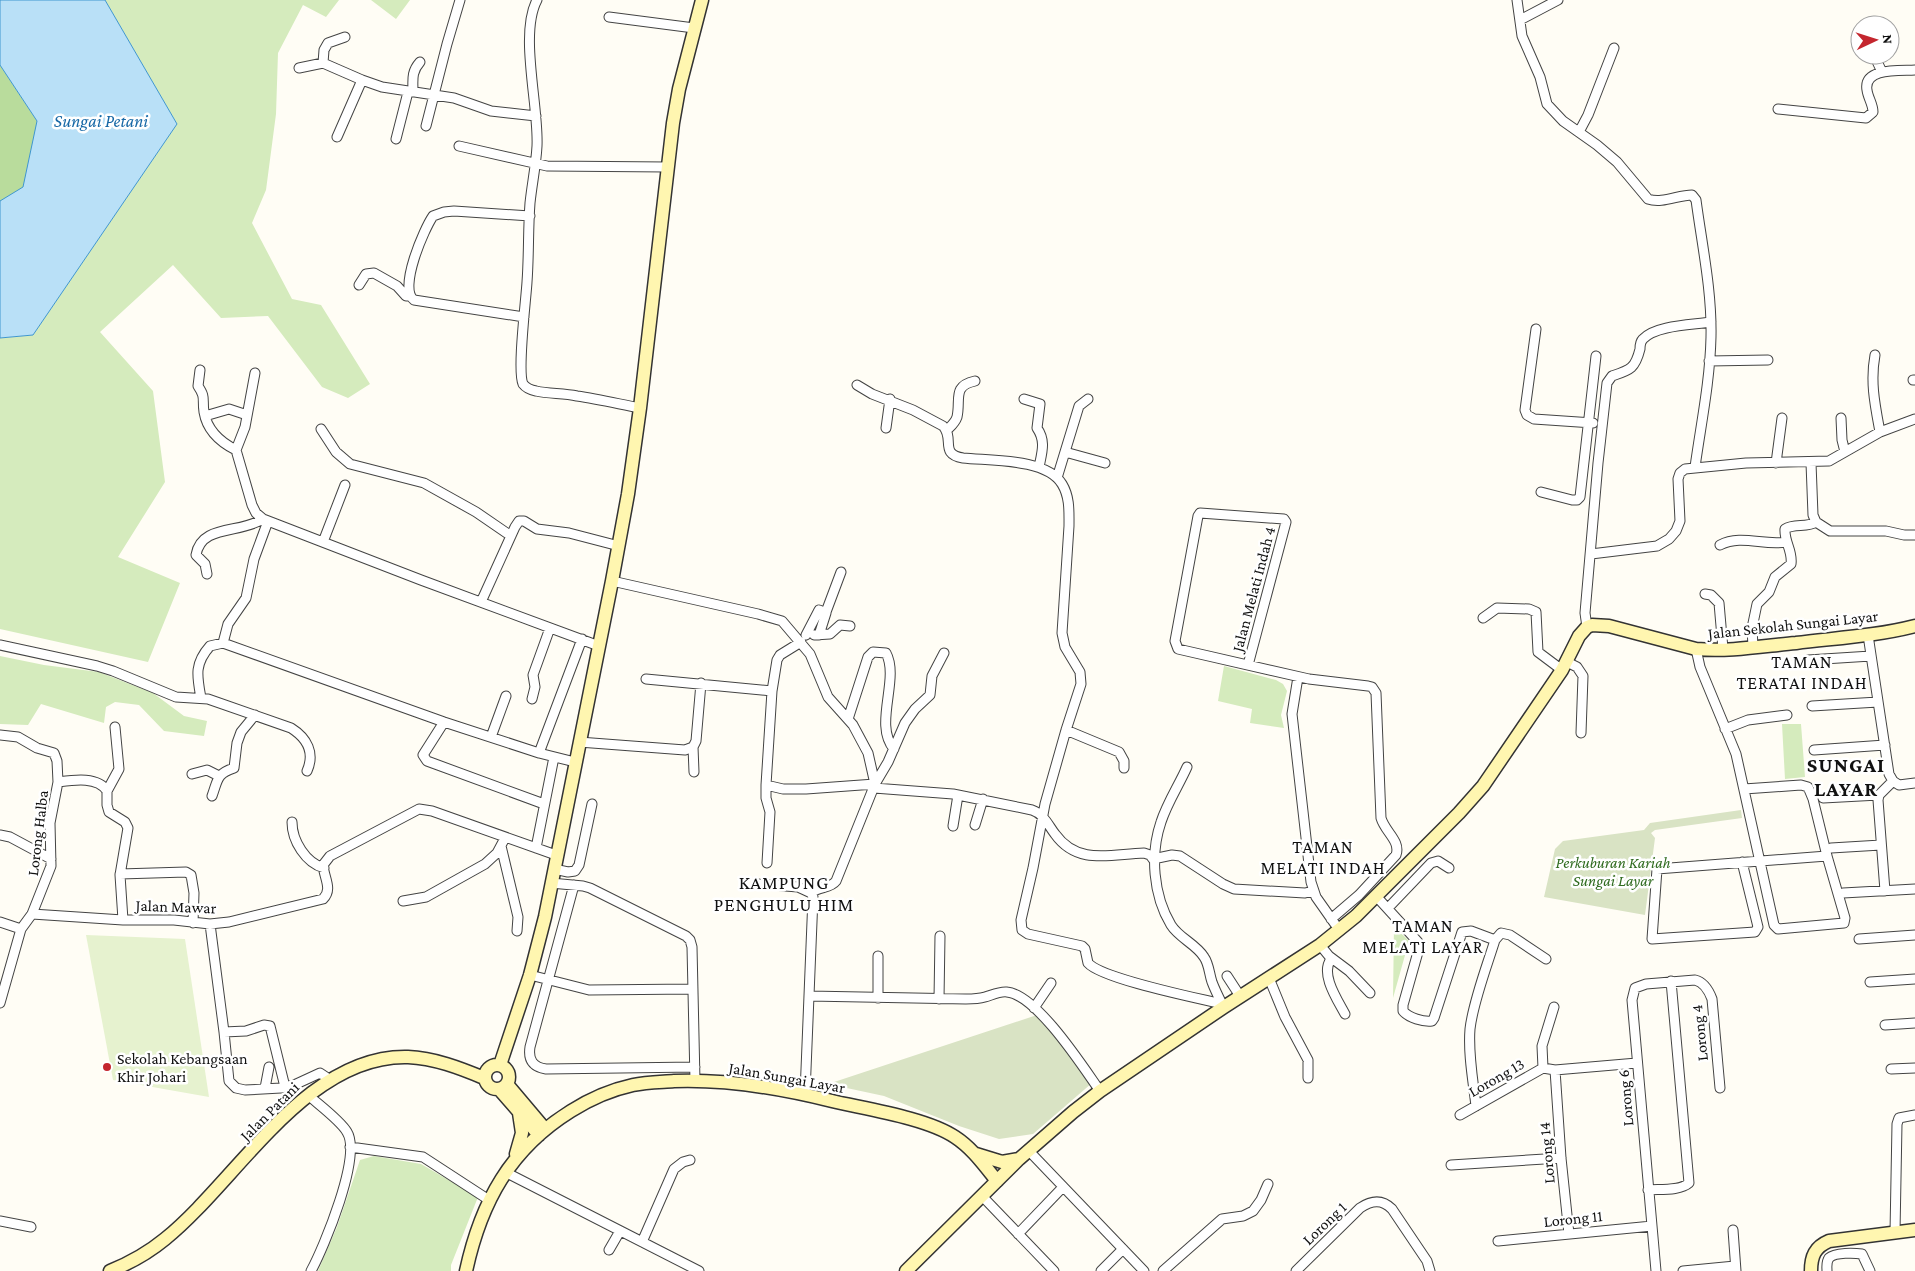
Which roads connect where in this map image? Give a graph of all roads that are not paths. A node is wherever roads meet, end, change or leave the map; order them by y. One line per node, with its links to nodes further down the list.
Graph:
1 (460, 0): 19 (street)
2 (537, 0): 21 (street)
3 (702, 0): 8 (street)
4 (1517, 0): 7 (street)
5 (1558, 0): 7 (street)
6 (609, 17): 8 (street)
7 (1520, 20): 23 (street)
8 (694, 28): 28 (street)
9 (345, 37): 12 (street)
10 (1614, 48): 23 (street)
11 (420, 62): 18 (street)
12 (323, 63): 14 (street); 17 (street)
13 (1879, 65): 16 (street)
14 (298, 68)
15 (1915, 70): 16 (street)
16 (1882, 72): 20 (street)
17 (362, 80): 18 (street); 24 (street)
18 (410, 92): 19 (street); 25 (street)
19 (433, 95): 21 (street); 22 (street)
20 (1778, 109)
21 (536, 116): 27 (street)
22 (426, 126)
23 (1579, 132): 33 (street)
24 (337, 137)
25 (396, 140)
26 (459, 146): 27 (street)
27 (535, 163): 28 (street); 29 (street)
28 (667, 167): 46 (street)
29 (530, 216): 31 (street); 32 (street)
30 (359, 285): 31 (street)
31 (410, 296): 32 (street)
32 (524, 317): 46 (street)
33 (1710, 322): 38 (street); 53 (street)
34 (1536, 329): 52 (street)
35 (1876, 355): 57 (street)
36 (1596, 356): 52 (street)
37 (1768, 360): 38 (street)
38 (1709, 361): 67 (street)
39 (200, 370): 48 (street)
40 (255, 373): 47 (street)
41 (975, 381): 56 (street)
42 (857, 385): 45 (street)
43 (1088, 398): 59 (street)
44 (1024, 399): 66 (street)
45 (890, 400): 54 (street); 56 (street)
46 (640, 408): 80 (street)
47 (247, 415): 48 (street); 58 (street)
48 (205, 416): 58 (street)
49 (1782, 418): 64 (street)
50 (1841, 418): 60 (street)
51 (1915, 419): 57 (street)
52 (1588, 422): 53 (street); 61 (street)
53 (1602, 423): 63 (street)
54 (886, 428)
55 (321, 429): 75 (street)
56 (946, 430): 66 (street)
57 (1880, 432): 60 (street)
58 (236, 450): 73 (street)
59 (1065, 452): 62 (street); 68 (street)
60 (1846, 452): 65 (street)
61 (1584, 462): 63 (street); 69 (street)
62 (1105, 463)
63 (1598, 463): 70 (street)
64 (1776, 463): 65 (street); 67 (street)
65 (1811, 463): 74 (street)
66 (1039, 467): 68 (street)
67 (1695, 467): 81 (street)
68 (1057, 478): 123 (street)
69 (1582, 481): 70 (street); 72 (street)
70 (1596, 481): 81 (street)
71 (345, 485): 77 (street)
72 (1541, 492)
73 (265, 520): 77 (street); 83 (street); 97 (street)
74 (1816, 522): 76 (street); 78 (street)
75 (513, 532): 80 (street); 86 (street)
76 (1915, 535)
77 (323, 542): 86 (street)
78 (1786, 542): 79 (street); 100 (street)
79 (1720, 545)
80 (619, 546): 84 (street)
81 (1591, 554): 91 (street)
82 (842, 572): 87 (street)
83 (207, 574)
84 (612, 581): 95 (street); 99 (street)
85 (1706, 594): 102 (street)
86 (482, 602): 92 (street)
87 (826, 612): 93 (street); 95 (street)
88 (1483, 618): 107 (street)
89 (850, 626): 93 (street)
90 (1915, 626): 94 (street, Jalan Sekolah Sungai Layar)
91 (1586, 627): 101 (street, Jalan Sekolah Sungai Layar); 107 (street)
92 (550, 628): 96 (street); 114 (street)
93 (819, 635): 95 (street)
94 (1868, 635): 100 (street, Jalan Sekolah Sungai Layar); 104 (street)
95 (803, 638): 111 (street); 119 (street)
96 (582, 640): 99 (street); 132 (street)
97 (223, 643): 113 (street); 120 (street)
98 (0, 645): 113 (street)
99 (599, 646): 127 (street)
100 (1753, 647): 102 (street, Jalan Sekolah Sungai Layar)
101 (1696, 649): 102 (street, Jalan Sekolah Sungai Layar); 122 (street)
102 (1723, 649)
103 (944, 653): 130 (street)
104 (1870, 656): 105 (street); 115 (street)
105 (1808, 660)
106 (1248, 665): 106 (street, Jalan Melati Indah 4); 108 (street)
107 (1565, 666): 124 (street); 182 (street)
108 (1298, 677): 178 (street); 186 (street)
109 (646, 679): 110 (street)
110 (701, 683): 111 (street); 129 (street)
111 (772, 690): 144 (street)
112 (506, 696): 126 (street)
113 (201, 698): 117 (street)
114 (532, 699)
115 (1878, 702): 116 (street); 128 (street)
116 (1812, 706)
117 (255, 715): 137 (street); 140 (street)
118 (1786, 716): 122 (street)
119 (848, 719): 130 (street); 145 (street)
120 (444, 722): 126 (street); 153 (street)
121 (116, 727): 147 (street)
122 (1725, 728): 146 (street)
123 (1066, 730): 136 (street); 155 (street)
124 (1582, 733)
125 (0, 735): 142 (street, Lorong Halba)
126 (491, 737): 132 (street)
127 (579, 742): 129 (street); 134 (street)
128 (1885, 746): 131 (street); 141 (street)
129 (693, 747): 138 (street)
130 (894, 749): 145 (street)
131 (1814, 750)
132 (539, 753): 133 (street)
133 (554, 757): 134 (street); 153 (street)
134 (575, 762): 164 (street)
135 (1187, 767): 166 (street)
136 (1124, 768)
137 (307, 771)
138 (694, 772)
139 (192, 774): 140 (street)
140 (219, 776): 150 (street)
141 (1893, 781): 143 (street); 149 (street)
142 (58, 782): 147 (street, Lorong Halba); 165 (street, Lorong Halba)
143 (1915, 783)
144 (766, 786): 145 (street); 169 (street)
145 (874, 786): 148 (street); 180 (street)
146 (1744, 790): 163 (street); 167 (street)
147 (107, 792): 173 (street)
148 (958, 795): 152 (street); 158 (street)
149 (1879, 795): 151 (street); 161 (street)
150 (212, 796)
151 (1823, 798)
152 (983, 799): 155 (street); 157 (street)
153 (544, 804): 162 (street)
154 (592, 804): 172 (street)
155 (1042, 816): 166 (street); 218 (street)
156 (292, 822): 170 (street)
157 (975, 825)
158 (953, 826)
159 (0, 835): 165 (street)
160 (503, 842): 162 (street); 170 (street); 183 (street); 193 (street)
161 (1881, 845): 163 (street); 179 (street)
162 (536, 848): 164 (street)
163 (1829, 852): 167 (street); 167 (street)
164 (556, 855): 172 (street)
165 (51, 859): 185 (street, Lorong Halba)
166 (1153, 859): 178 (street); 218 (street)
167 (1759, 861): 168 (street)
168 (1742, 862): 168 (street)
169 (767, 863)
170 (324, 868): 190 (street, Jalan Mawar)
171 (1449, 868): 184 (street)
172 (554, 869): 174 (street)
173 (120, 874): 187 (street); 189 (street)
174 (551, 883): 176 (street); 202 (street)
175 (758, 884): 180 (street)
176 (574, 885): 206 (street); 211 (street)
177 (1915, 889): 179 (street)
178 (1313, 891): 186 (street)
179 (1885, 891): 181 (street)
180 (811, 893): 213 (street)
181 (1843, 893)
182 (1376, 896): 184 (street); 192 (street)
183 (403, 901)
184 (1388, 908): 197 (street)
185 (32, 914): 187 (street, Jalan Mawar); 191 (street)
186 (1331, 919): 192 (street)
187 (123, 920): 189 (street, Jalan Mawar)
188 (0, 922): 191 (street)
189 (193, 923): 190 (street, Jalan Mawar)
190 (210, 924): 224 (street)
191 (21, 929): 217 (street)
192 (1340, 930): 198 (street)
193 (516, 931)
194 (1915, 935): 196 (street)
195 (940, 936): 216 (street)
196 (1859, 939)
197 (1496, 940): 201 (street); 244 (street)
198 (1320, 945): 200 (street); 204 (street)
199 (878, 956): 215 (street)
200 (1331, 959): 212 (street); 221 (street)
201 (1546, 959)
202 (530, 975): 206 (street); 226 (street)
203 (1227, 976): 214 (street)
204 (1269, 978): 214 (street); 234 (street)
205 (1915, 979): 209 (street)
206 (548, 980): 211 (street); 228 (street)
207 (1698, 980): 208 (street, Lorong 6); 240 (street, Lorong 4)
208 (1671, 981): 225 (street, Lorong 6); 261 (street)
209 (1870, 982)
210 (1051, 983): 220 (street)
211 (693, 988): 228 (street)
212 (1370, 993)
213 (809, 996): 215 (street); 242 (street)
214 (1240, 996): 218 (street)
215 (878, 998): 216 (street)
216 (939, 1000): 220 (street)
217 (0, 1003)
218 (1223, 1005): 241 (street)
219 (1554, 1007): 229 (street)
220 (1034, 1008): 241 (street)
221 (1345, 1014)
222 (1915, 1023): 223 (street)
223 (1885, 1025)
224 (224, 1032): 238 (street); 239 (street)
225 (1637, 1063): 232 (street, Lorong 13); 261 (street, Lorong 6)
226 (500, 1065): 233 (street); 237 (street)
227 (269, 1067): 239 (street)
228 (695, 1067): 236 (street)
229 (1543, 1068): 232 (street, Lorong 13); 244 (street, Lorong 13)
230 (1915, 1068): 231 (street)
231 (1891, 1069)
232 (1555, 1070): 253 (street, Lorong 14)
233 (484, 1078): 235 (street, Jalan Patani); 237 (street)
234 (1308, 1078)
235 (330, 1079): 238 (street); 243 (street, Jalan Patani)
236 (695, 1081): 242 (street, Jalan Sungai Layar); 248 (street, Jalan Sungai Layar)
237 (503, 1086): 245 (street)
238 (285, 1087): 239 (street)
239 (265, 1088)
240 (1720, 1088)
241 (1100, 1091): 252 (street)
242 (805, 1094): 251 (street, Jalan Sungai Layar)
243 (308, 1095): 250 (street); 278 (street, Jalan Patani)
244 (1476, 1106): 247 (street, Lorong 13)
245 (524, 1111): 248 (street); 249 (street); 254 (street)
246 (1915, 1114): 270 (street)
247 (1460, 1115)
248 (563, 1116): 249 (street, Jalan Sungai Layar)
249 (542, 1132): 254 (street, Jalan Sungai Layar)
250 (350, 1147): 263 (street); 279 (street)
251 (972, 1152): 252 (street); 258 (street, Jalan Sungai Layar)
252 (1024, 1155): 258 (street); 260 (street)
253 (1561, 1158): 256 (street); 272 (street, Lorong 14)
254 (514, 1159): 257 (street, Jalan Sungai Layar)
255 (690, 1160): 274 (street)
256 (1451, 1165)
257 (505, 1172): 263 (street, Jalan Sungai Layar); 269 (street)
258 (996, 1181): 262 (street)
259 (1268, 1184): 286 (street)
260 (1063, 1187): 271 (street); 275 (street)
261 (1648, 1190): 265 (street, Lorong 6)
262 (982, 1196): 271 (street); 282 (street)
263 (489, 1200): 280 (street, Jalan Sungai Layar)
264 (0, 1221): 266 (street)
265 (1652, 1226): 272 (street, Lorong 11); 289 (street, Lorong 6)
266 (30, 1227)
267 (1733, 1230): 277 (street)
268 (1915, 1230): 270 (street)
269 (620, 1231): 274 (street); 276 (street)
270 (1895, 1232): 291 (street)
271 (1018, 1234): 283 (street)
272 (1569, 1234): 273 (street, Lorong 11)
273 (1498, 1241)
274 (642, 1242): 281 (street)
275 (1123, 1249): 284 (street); 285 (street)
276 (609, 1250)
277 (1736, 1269): 290 (street)
278 (110, 1271)
279 (311, 1271)
280 (466, 1271)
281 (699, 1271)
282 (906, 1271)
283 (1054, 1271)
284 (1101, 1271)
285 (1144, 1271)
286 (1163, 1271)
287 (1296, 1271): 288 (street, Lorong 1)
288 (1430, 1271)
289 (1656, 1271)
290 (1684, 1271)
291 (1811, 1271)
292 (1827, 1271): 293 (street)
293 (1870, 1271)

